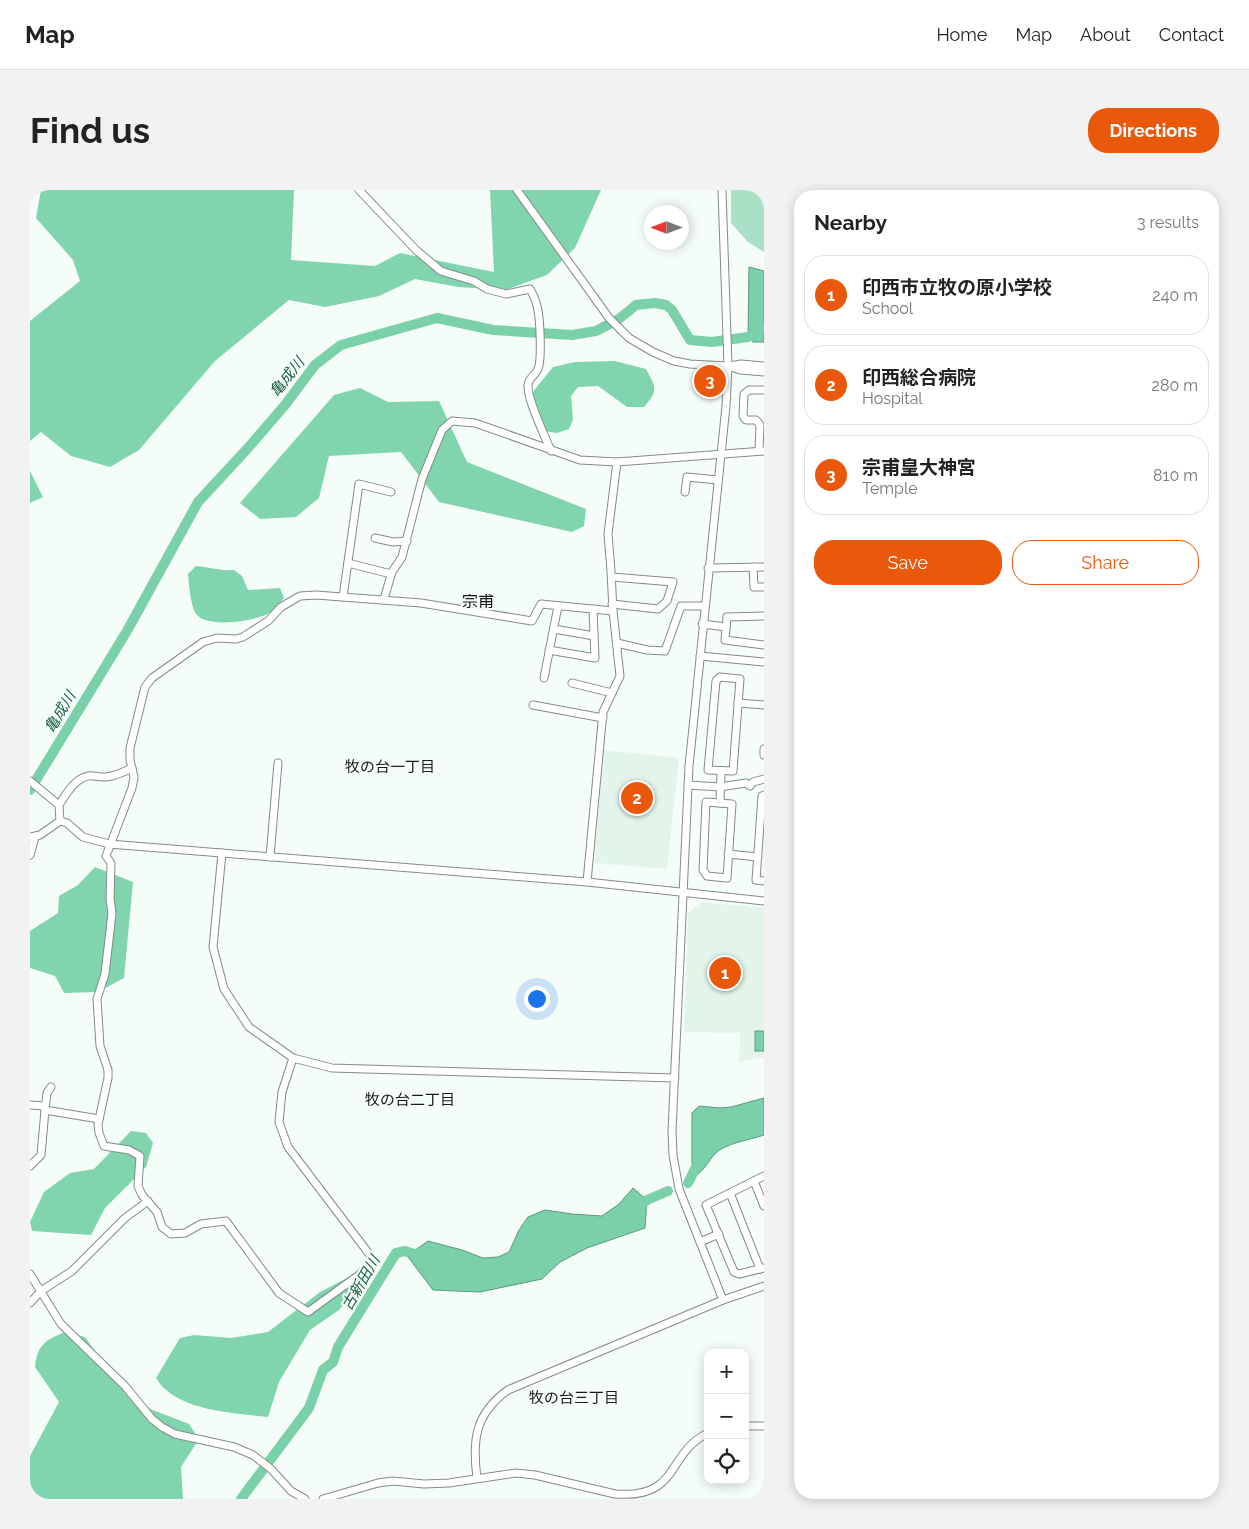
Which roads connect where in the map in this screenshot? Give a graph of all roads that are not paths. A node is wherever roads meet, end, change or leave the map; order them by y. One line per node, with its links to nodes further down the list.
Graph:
1 (359, 190): 8 (street)
2 (518, 190): 4 (street)
3 (722, 190): 4 (street)
4 (728, 366): 5 (street); 6 (street); 10 (street)
5 (764, 366)
6 (764, 372)
7 (764, 390): 9 (street)
8 (551, 451): 11 (street); 16 (street)
9 (761, 451): 10 (street)
10 (721, 455): 11 (street); 12 (street)
11 (617, 462): 22 (street)
12 (718, 480): 14 (street); 20 (street)
13 (391, 492): 17 (street)
14 (685, 492)
15 (375, 538): 16 (street)
16 (407, 541): 21 (street)
17 (348, 563): 21 (street); 24 (street)
18 (764, 566): 19 (street)
19 (753, 567): 20 (street); 23 (street)
20 (708, 568): 27 (street)
21 (392, 574): 25 (street)
22 (612, 577): 28 (street); 28 (street)
23 (764, 587)
24 (343, 597): 25 (street); 50 (street)
25 (384, 599): 26 (street)
26 (558, 606): 29 (street); 33 (street)
27 (704, 606): 31 (street); 35 (street)
28 (613, 608): 29 (street); 35 (street)
29 (593, 609): 34 (street)
30 (764, 616): 32 (street)
31 (702, 624): 32 (street); 38 (street)
32 (726, 627): 36 (street)
33 (554, 629): 34 (street); 37 (street)
34 (594, 636): 37 (street)
35 (617, 644): 42 (street)
36 (764, 645)
37 (549, 650): 40 (street)
38 (700, 656): 39 (street); 54 (street)
39 (764, 662)
40 (544, 678)
41 (572, 683): 42 (street)
42 (612, 693): 46 (street)
43 (738, 703): 45 (street); 51 (street); 51 (street)
44 (533, 705): 46 (street)
45 (764, 705)
46 (603, 718): 68 (street)
47 (764, 749): 48 (street)
48 (764, 755)
49 (278, 763): 65 (street)
50 (132, 768): 58 (street); 61 (street)
51 (721, 770): 55 (street)
52 (764, 779): 55 (street)
53 (30, 781): 58 (street)
54 (688, 785): 55 (street); 69 (street)
55 (720, 787): 57 (street)
56 (764, 795): 66 (street)
57 (720, 803): 63 (street); 63 (street)
58 (59, 805): 59 (street)
59 (60, 821): 60 (street); 61 (street)
60 (33, 837): 64 (street)
61 (109, 844): 62 (street); 76 (street)
62 (222, 853): 65 (street); 71 (street)
63 (728, 854): 66 (street)
64 (30, 855)
65 (270, 857): 68 (street)
66 (758, 857): 67 (street)
67 (764, 881)
68 (587, 882): 69 (street)
69 (684, 893): 70 (street); 72 (street)
70 (764, 901)
71 (293, 1058): 72 (street); 81 (street)
72 (675, 1078): 84 (street)
73 (51, 1087): 75 (street)
74 (30, 1105): 75 (street)
75 (45, 1108): 76 (street); 77 (street)
76 (99, 1119): 81 (street)
77 (30, 1166)
78 (764, 1176): 79 (street)
79 (754, 1181): 80 (street); 82 (street)
80 (730, 1193): 83 (street); 85 (street)
81 (148, 1201): 88 (street)
82 (764, 1206)
83 (718, 1234): 84 (street); 85 (street)
84 (700, 1242): 89 (street)
85 (762, 1268)
86 (30, 1274): 88 (street)
87 (764, 1286): 89 (street)
88 (41, 1291): 90 (street); 95 (street)
89 (723, 1300): 94 (street)
90 (30, 1302)
91 (749, 1426): 92 (street)
92 (764, 1426)
93 (704, 1435): 94 (street)
94 (477, 1478): 96 (street)
95 (305, 1499)
96 (323, 1499)

